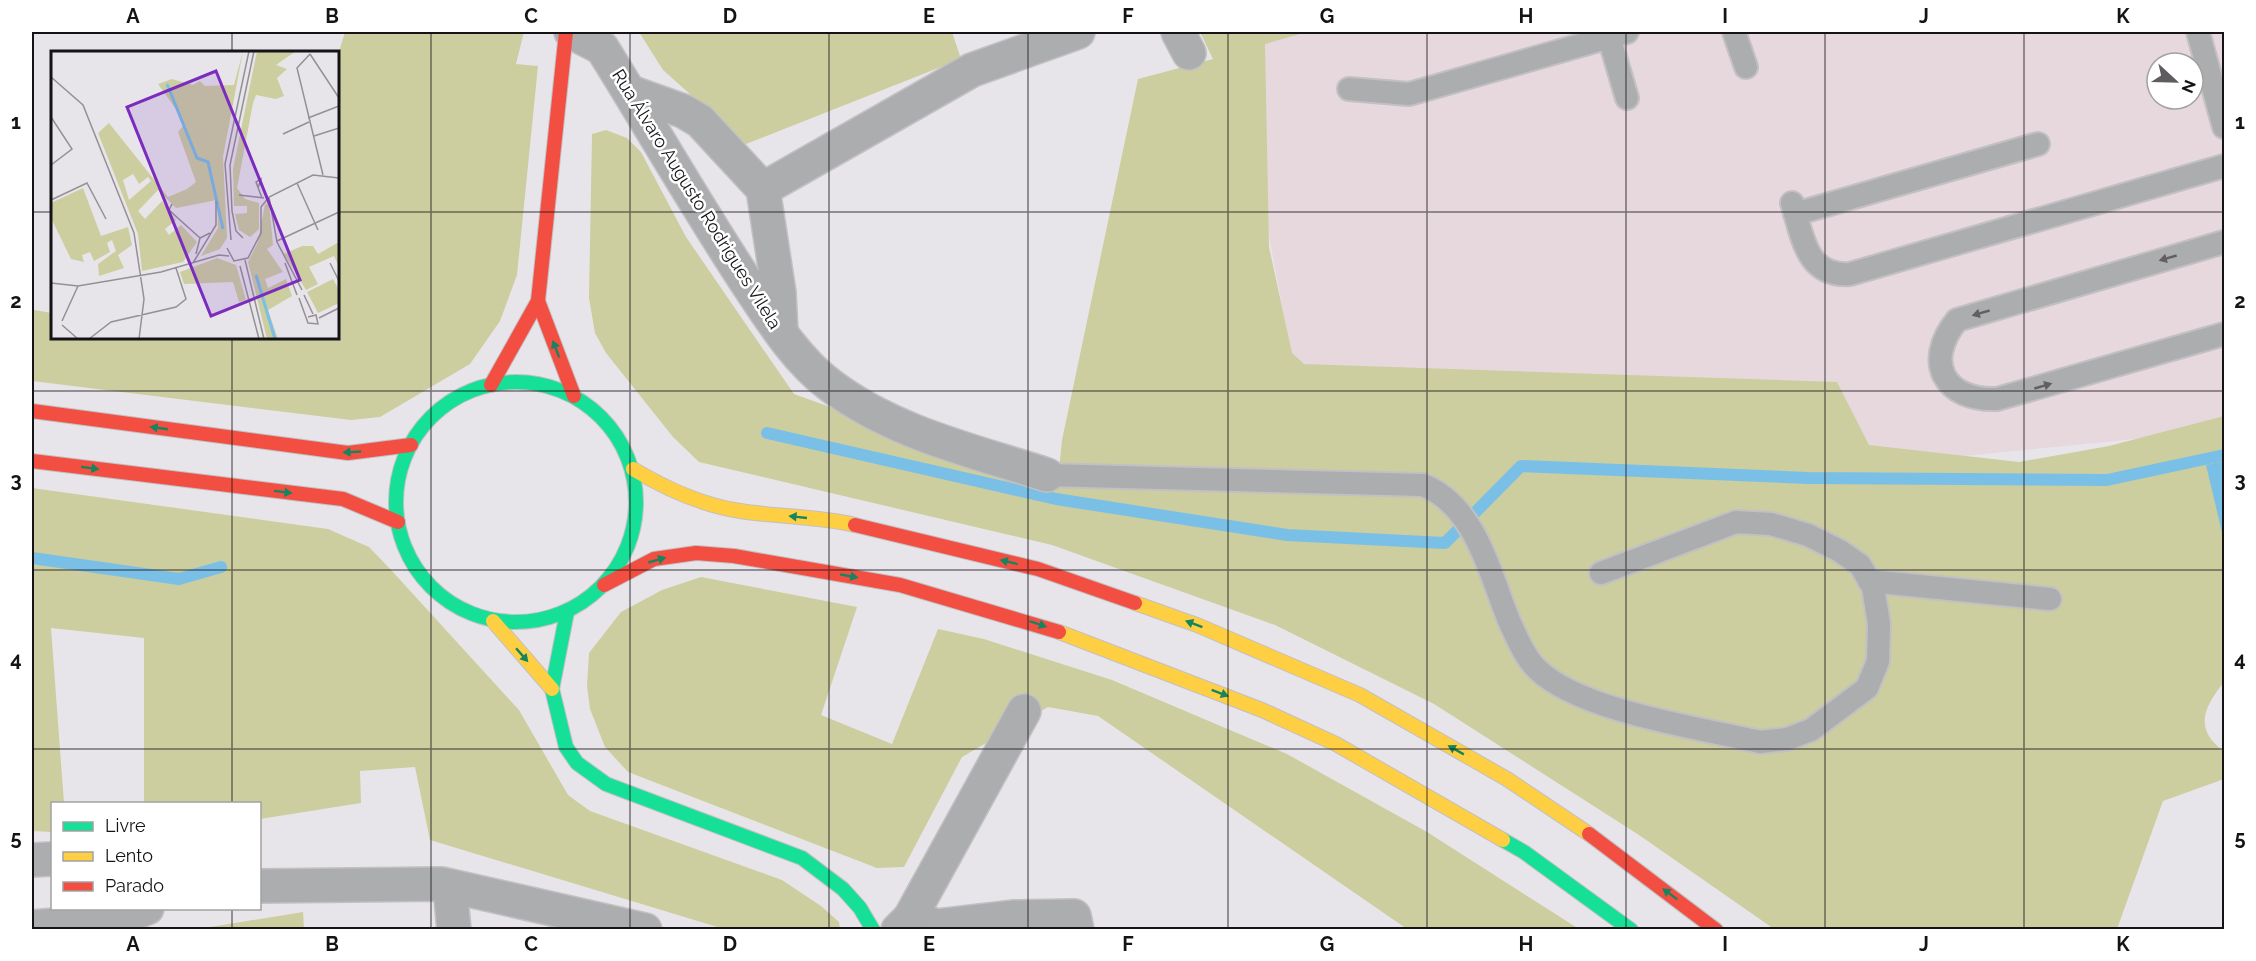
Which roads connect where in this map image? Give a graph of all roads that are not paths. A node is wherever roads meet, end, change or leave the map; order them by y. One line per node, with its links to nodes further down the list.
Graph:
1 (566, 32): 16 (main road)
2 (571, 32): 9 (street, Rua Álvaro Augusto Rodrigues Vilela)
3 (1078, 32): 14 (street)
4 (1734, 32): 7 (lane)
5 (2198, 32): 11 (lane)
6 (1618, 34): 8 (lane); 10 (lane)
7 (1746, 67)
8 (1349, 89)
9 (630, 92): 14 (street); 17 (street, Rua Álvaro Augusto Rodrigues Vilela)
10 (1627, 98)
11 (2224, 127)
12 (2038, 144): 13 (lane)
13 (2224, 166)
14 (763, 189): 17 (street)
15 (2224, 242): 18 (lane, one-way to 18)
16 (538, 301): 19 (main road); 20 (main road, one-way to 16)
17 (781, 334): 25 (street, Rua Álvaro Augusto Rodrigues Vilela)
18 (2224, 334)
19 (491, 385): 20 (main road); 22 (main road)
20 (574, 396): 24 (main road)
21 (32, 411): 22 (main road, one-way to 21)
22 (411, 445): 26 (main road)
23 (32, 461): 26 (main road, one-way to 26)
24 (633, 469): 29 (main road); 48 (main road, one-way to 24)
25 (1047, 475): 28 (lane)
26 (398, 522): 32 (main road)
27 (1601, 573): 28 (lane)
28 (1869, 581): 30 (lane)
29 (604, 585): 31 (main road); 47 (main road, one-way to 47)
30 (2050, 599)
31 (567, 612): 32 (main road); 33 (main road)
32 (493, 621): 33 (main road, one-way to 33)
33 (552, 689): 45 (main road)
34 (1024, 711): 41 (street)
35 (51, 859): 36 (street)
36 (32, 860)
37 (261, 886): 38 (street)
38 (450, 887): 43 (street); 44 (street)
39 (136, 910): 42 (street)
40 (1019, 923): 41 (street); 46 (street)
41 (904, 924)
42 (32, 927)
43 (454, 930)
44 (645, 930)
45 (873, 930)
46 (1077, 930)
47 (1631, 930)
48 (1716, 930)

